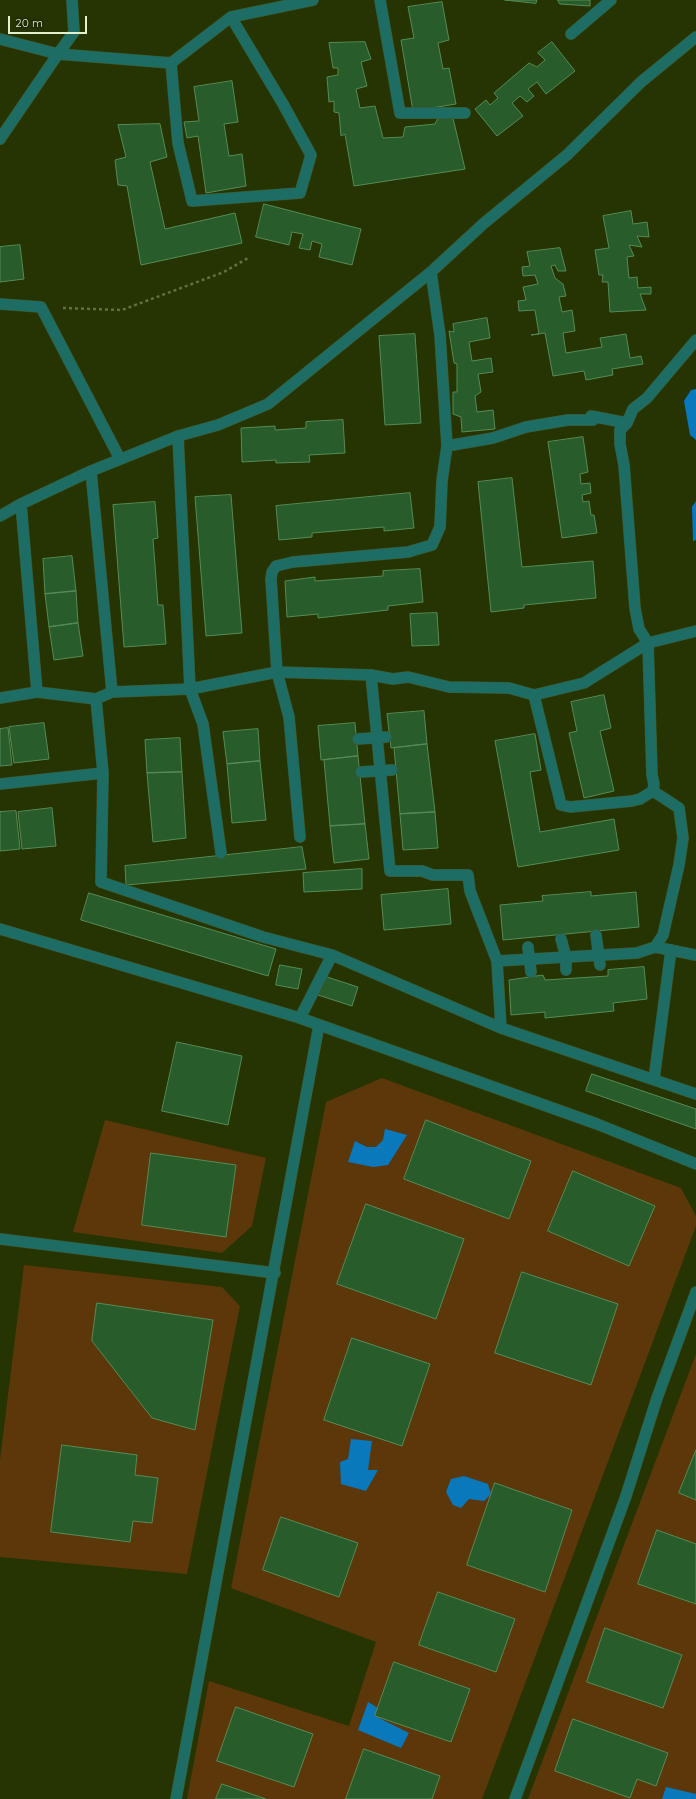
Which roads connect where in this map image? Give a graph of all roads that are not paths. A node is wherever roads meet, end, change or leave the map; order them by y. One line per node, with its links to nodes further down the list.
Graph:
1 (72, 0): 9 (street)
2 (313, 0): 5 (street)
3 (380, 0): 11 (street)
4 (611, 0): 6 (street)
5 (231, 17): 10 (street); 10 (street)
6 (571, 34)
7 (696, 37): 13 (street)
8 (0, 39): 9 (street)
9 (58, 54): 10 (street); 12 (street)
10 (171, 63)
11 (465, 113)
12 (0, 139)
13 (431, 272): 17 (street); 18 (street)
14 (0, 304): 19 (street)
15 (696, 340): 16 (street)
16 (627, 423): 18 (street); 24 (street)
17 (178, 436): 19 (street); 27 (street)
18 (447, 446): 25 (street)
19 (120, 459): 20 (street)
20 (91, 471): 21 (street); 29 (street)
21 (21, 504): 22 (street); 28 (street)
22 (0, 516)
23 (696, 631): 24 (street)
24 (648, 643): 30 (street); 40 (street)
25 (277, 672): 26 (street); 27 (street); 41 (street)
26 (371, 675): 30 (street); 33 (street)
27 (190, 689): 29 (street); 42 (street)
28 (37, 692): 31 (street); 32 (street)
29 (112, 692): 32 (street)
30 (534, 695): 40 (street)
31 (0, 698)
32 (96, 699): 38 (street)
33 (381, 737): 34 (street); 35 (street)
34 (358, 739)
35 (380, 770): 36 (street); 37 (street); 53 (street)
36 (392, 770)
37 (361, 772)
38 (103, 773): 39 (street); 49 (street)
39 (0, 784)
40 (653, 791): 46 (street)
41 (300, 837)
42 (221, 853)
43 (0, 929): 57 (street)
44 (596, 935): 54 (street)
45 (561, 939): 51 (street)
46 (655, 947): 48 (street); 54 (street)
47 (528, 948): 52 (street)
48 (671, 950): 50 (street); 60 (street)
49 (332, 955): 57 (street); 59 (street)
50 (696, 955)
51 (566, 957): 52 (street); 54 (street); 55 (street)
52 (529, 960): 53 (street); 56 (street)
53 (497, 961): 59 (street)
54 (599, 961)
55 (566, 970)
56 (531, 972)
57 (300, 1018): 58 (street)
58 (319, 1025): 62 (street); 64 (street)
59 (501, 1028): 60 (street)
60 (654, 1079): 61 (street)
61 (696, 1094)
62 (696, 1164)
63 (0, 1239): 64 (street)
64 (275, 1273): 66 (street)
65 (696, 1292): 67 (street)
66 (176, 1799)
67 (514, 1799)

